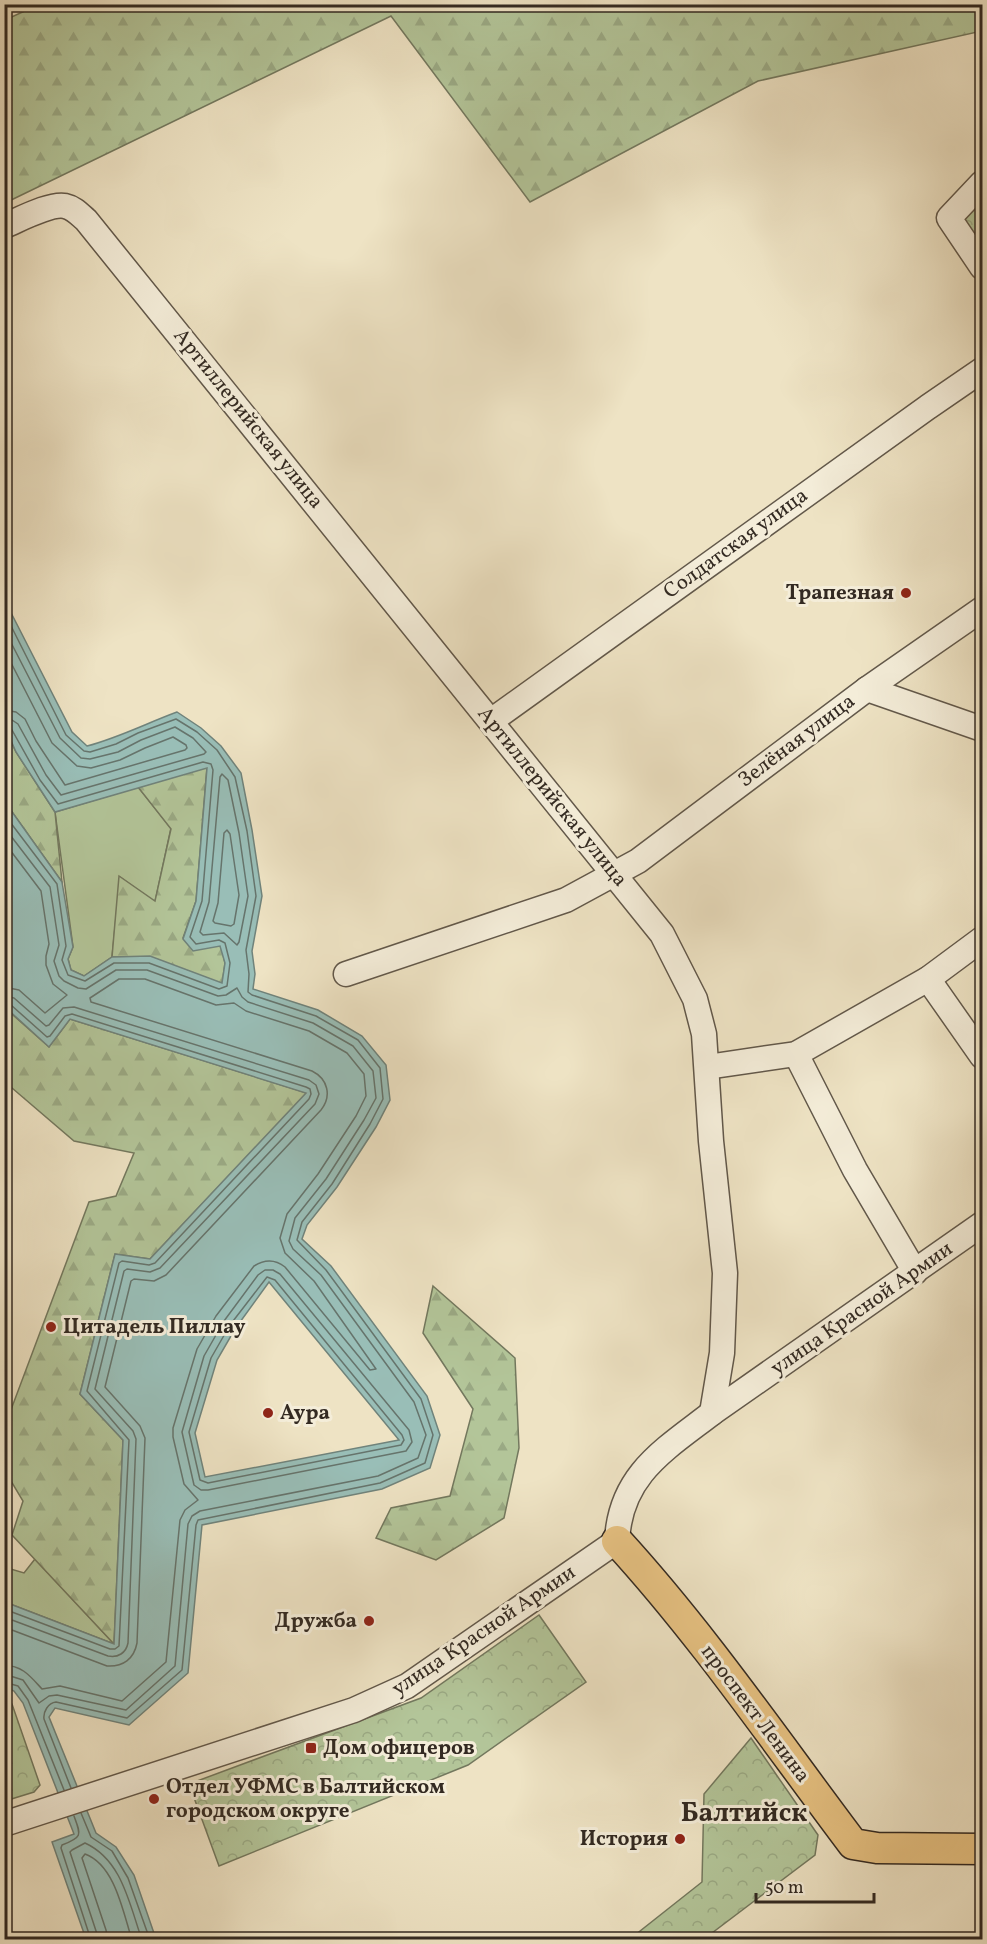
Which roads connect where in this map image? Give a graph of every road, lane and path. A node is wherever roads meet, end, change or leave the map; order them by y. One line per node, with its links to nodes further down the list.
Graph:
1 (982, 183): 3 (street)
2 (4, 226): 7 (street, Артиллерийская улица)
3 (982, 267)
4 (982, 370): 7 (street, Солдатская улица)
5 (982, 609): 6 (street, Зелёная улица)
6 (867, 689): 8 (street); 9 (street, Зелёная улица)
7 (491, 722): 9 (street, Артиллерийская улица)
8 (982, 729)
9 (614, 874): 11 (street, Зелёная улица); 15 (street, Артиллерийская улица)
10 (982, 939): 12 (street)
11 (346, 974)
12 (928, 979): 13 (street); 14 (street)
13 (796, 1054): 15 (street); 17 (street)
14 (982, 1056)
15 (707, 1067): 18 (street, Артиллерийская улица)
16 (982, 1224): 17 (street, улица Красной Армии)
17 (915, 1272): 18 (street, улица Красной Армии)
18 (712, 1413): 19 (street)
19 (617, 1541): 20 (street, улица Красной Армии); 21 (main road, проспект Ленина)
20 (4, 1824)
21 (982, 1849)

